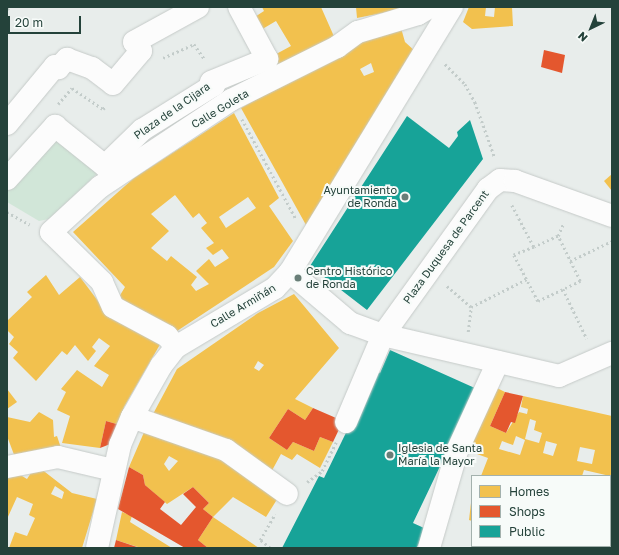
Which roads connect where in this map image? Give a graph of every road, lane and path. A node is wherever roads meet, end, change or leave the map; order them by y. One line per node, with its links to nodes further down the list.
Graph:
1 (10, 7): 6 (path)
2 (198, 7): 11 (street)
3 (239, 7): 9 (street, Plaza de la Cijara)
4 (430, 7): 10 (street, Calle Goleta)
5 (452, 7): 7 (street, Calle Armiñán)
6 (7, 9)
7 (427, 52): 13 (path); 19 (street, Calle Armiñán)
8 (158, 61): 9 (path)
9 (217, 78): 12 (street, Plaza de la Cijara)
10 (231, 100): 14 (path); 25 (street, Calle Goleta)
11 (7, 124)
12 (7, 179)
13 (508, 181): 15 (street); 17 (path); 20 (street, Plaza Duquesa de Parcent)
14 (284, 196)
15 (612, 216)
16 (612, 241): 18 (path)
17 (534, 247): 18 (path); 21 (path)
18 (570, 261): 22 (path)
19 (290, 272): 24 (street); 25 (street, Calle Armiñán)
20 (427, 272): 23 (path); 24 (street, Plaza Duquesa de Parcent)
21 (527, 279): 22 (path); 23 (path)
22 (563, 289): 27 (path)
23 (471, 306): 26 (path)
24 (383, 335): 26 (street); 30 (street, Plaza Duquesa de Parcent)
25 (176, 347): 29 (street, Calle Armiñán)
26 (464, 354): 28 (street)
27 (604, 356): 28 (street)
28 (498, 362): 37 (street)
29 (132, 417): 32 (street, Calle Armiñán); 34 (street)
30 (346, 422): 33 (path)
31 (7, 467): 32 (street)
32 (113, 470): 35 (street, Calle Armiñán)
33 (316, 475)
34 (287, 494): 36 (path)
35 (97, 548)
36 (270, 548)
37 (429, 548)

